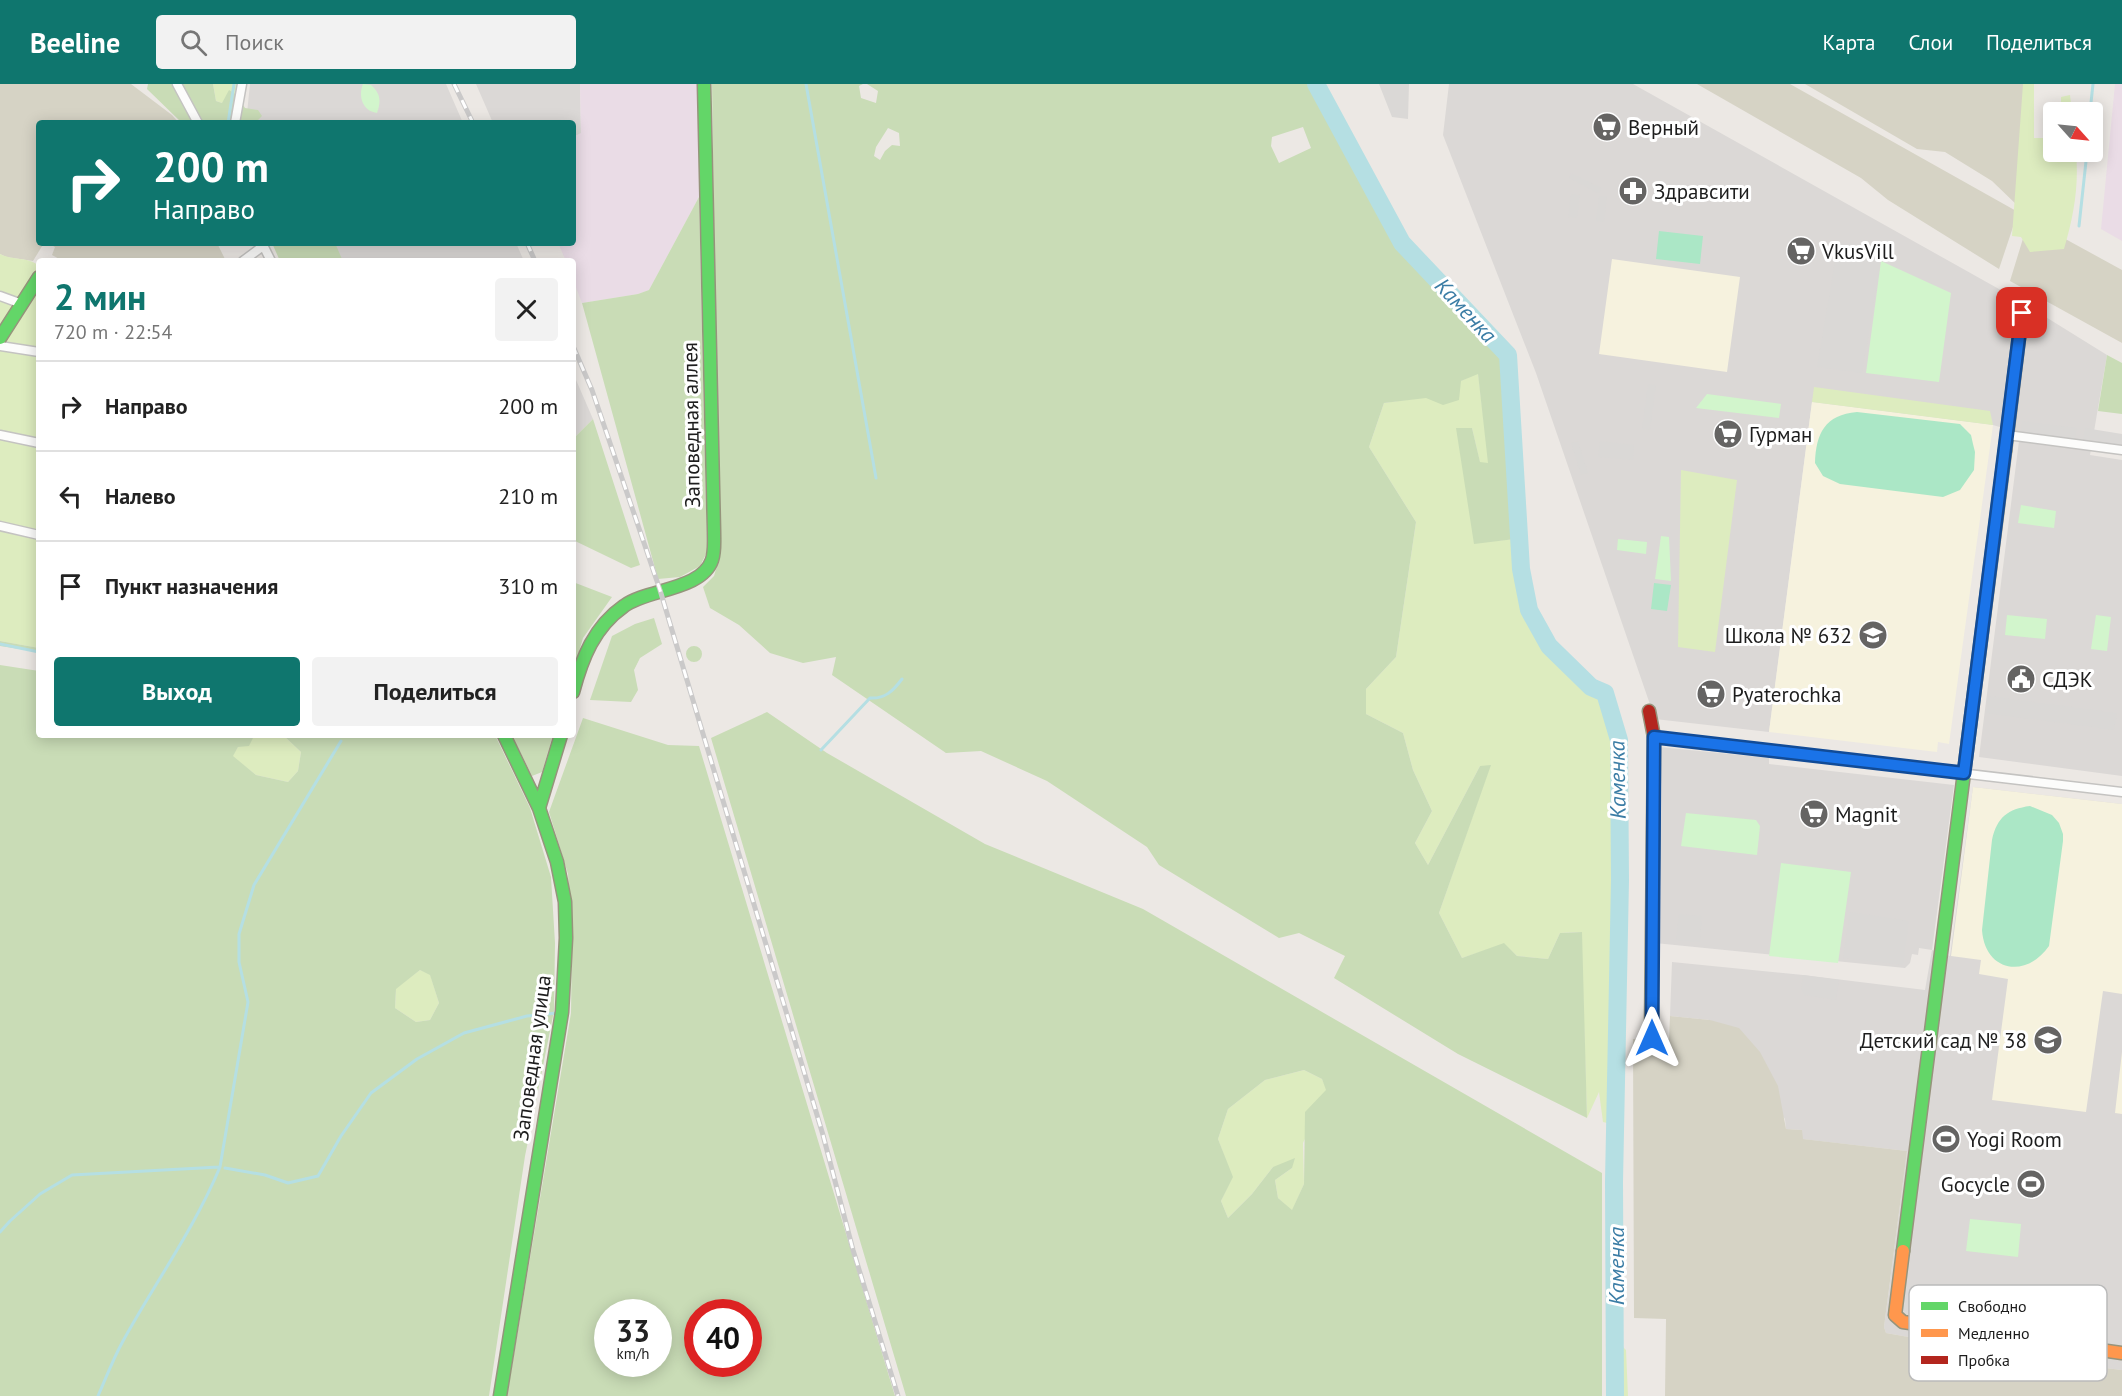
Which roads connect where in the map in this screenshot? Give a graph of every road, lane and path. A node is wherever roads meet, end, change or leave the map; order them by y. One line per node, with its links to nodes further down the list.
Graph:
1 (177, 84): 4 (street)
2 (242, 84): 5 (street)
3 (704, 84): 21 (street, Заповедная аллея)
4 (196, 120)
5 (236, 120)
6 (261, 246): 7 (street)
7 (247, 258)
8 (36, 282): 10 (street)
9 (0, 296): 10 (street)
10 (22, 304): 12 (street)
11 (2022, 313): 16 (street)
12 (0, 338)
13 (0, 346): 14 (street)
14 (36, 352)
15 (0, 435): 17 (street)
16 (2007, 435): 18 (street); 26 (street)
17 (36, 442)
18 (2122, 450)
19 (0, 526): 20 (street)
20 (36, 534)
21 (576, 681)
22 (1648, 711): 23 (street)
23 (1654, 737): 26 (street); 29 (street)
24 (505, 738): 28 (street, Заповедная улица)
25 (560, 738): 28 (street)
26 (1964, 773): 27 (street); 30 (street)
27 (2122, 792)
28 (539, 808): 33 (street, Заповедная улица)
29 (1652, 1038)
30 (1909, 1323)
31 (2107, 1351): 32 (street)
32 (2122, 1353)
33 (500, 1396)

